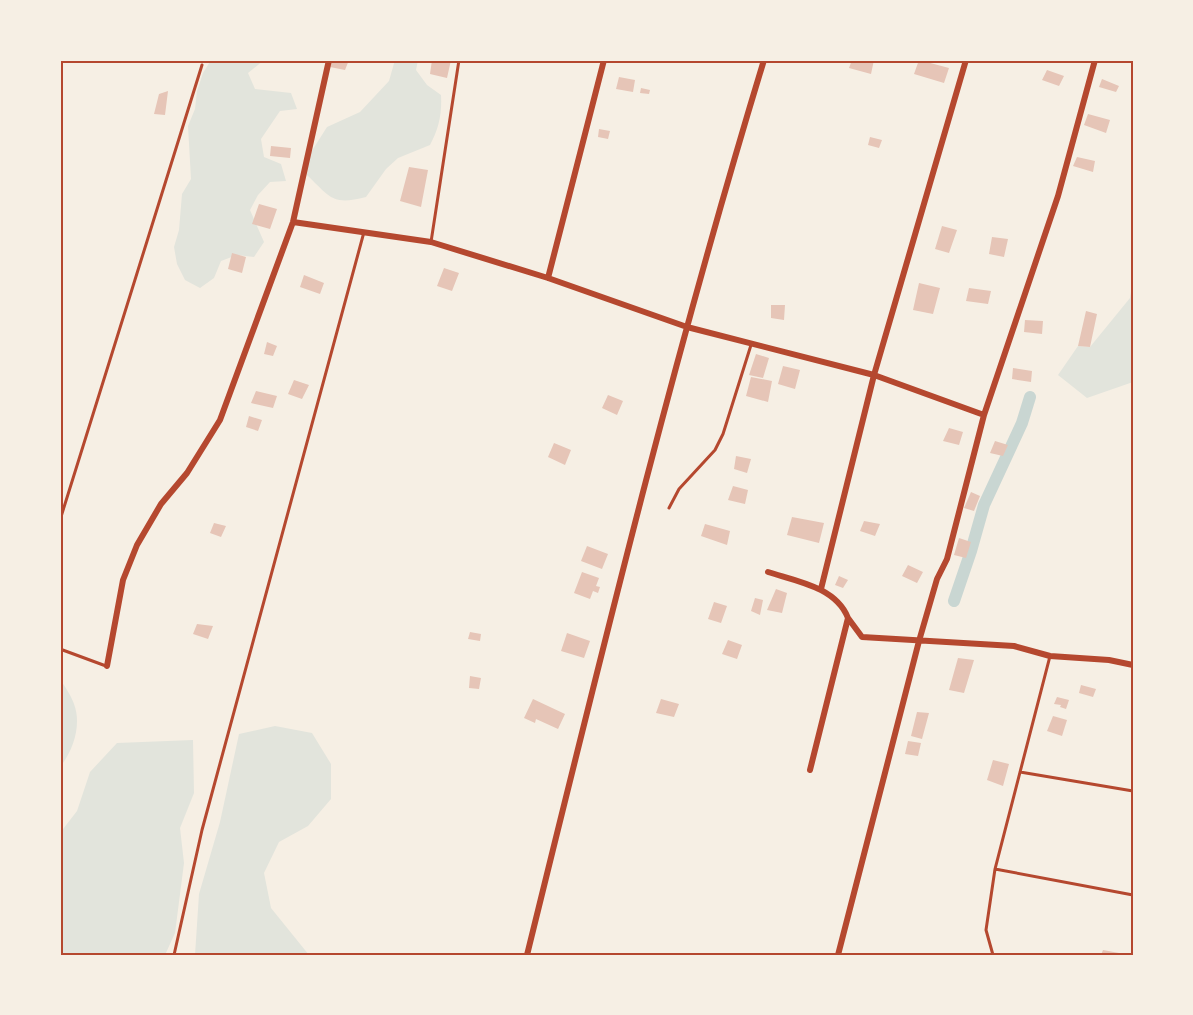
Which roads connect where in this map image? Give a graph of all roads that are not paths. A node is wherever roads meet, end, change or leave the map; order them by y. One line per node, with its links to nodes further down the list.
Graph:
1 (328, 60): 8 (street)
2 (459, 60): 10 (lane)
3 (604, 60): 11 (street)
4 (764, 60): 12 (street)
5 (966, 60): 14 (street)
6 (1095, 60): 15 (street)
7 (202, 65): 17 (lane)
8 (294, 222): 9 (street); 25 (street)
9 (364, 232): 10 (street); 31 (lane)
10 (431, 242): 11 (street)
11 (548, 278): 12 (street)
12 (687, 327): 13 (street); 32 (street)
13 (752, 343): 14 (street); 16 (lane)
14 (874, 375): 15 (street); 19 (street)
15 (984, 415): 21 (street)
16 (669, 508)
17 (60, 520)
18 (768, 572): 19 (street)
19 (821, 589): 20 (street)
20 (848, 618): 21 (street); 26 (street)
21 (919, 641): 23 (street); 33 (street)
22 (60, 649): 25 (lane)
23 (1050, 656): 24 (street); 27 (lane)
24 (1133, 665)
25 (107, 666)
26 (810, 770)
27 (1020, 772): 28 (lane); 29 (lane)
28 (1133, 791)
29 (995, 869): 30 (lane); 34 (lane)
30 (1133, 895)
31 (174, 955)
32 (527, 955)
33 (838, 955)
34 (993, 955)

